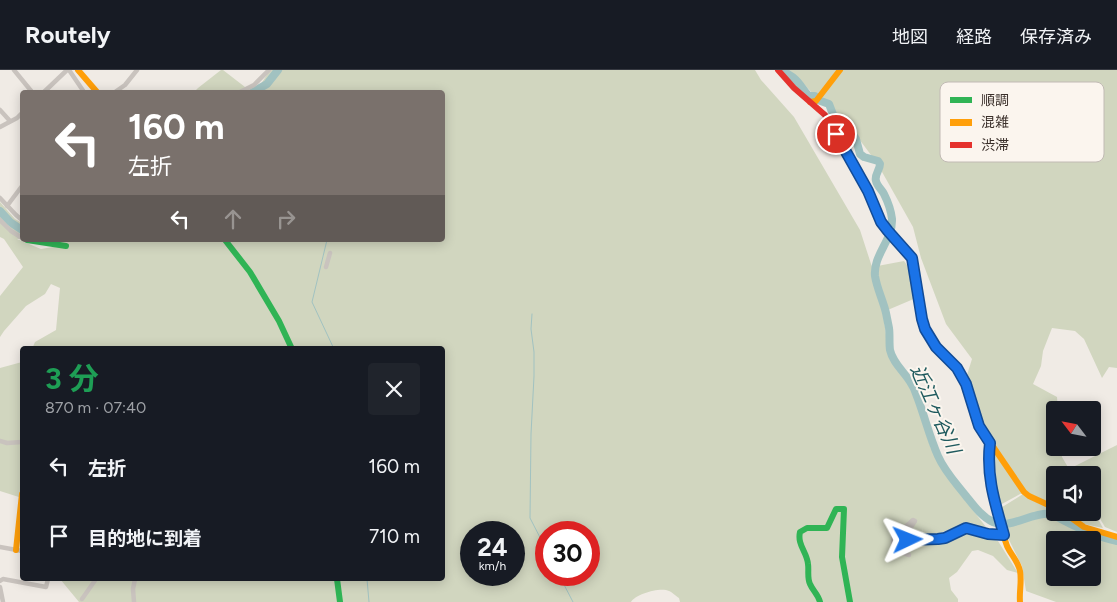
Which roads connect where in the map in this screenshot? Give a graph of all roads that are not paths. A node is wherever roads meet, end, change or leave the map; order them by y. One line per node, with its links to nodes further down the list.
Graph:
1 (14, 70): 8 (street)
2 (68, 70): 9 (street); 10 (street)
3 (78, 70): 11 (street)
4 (137, 70): 12 (street)
5 (270, 70): 13 (street)
6 (778, 70): 14 (street)
7 (840, 70): 14 (street)
8 (30, 90)
9 (46, 90)
10 (83, 90)
11 (95, 90)
12 (118, 90)
13 (244, 90)
14 (810, 102): 33 (street)
15 (0, 110): 17 (street)
16 (20, 115): 17 (street)
17 (10, 122): 18 (street)
18 (0, 127)
19 (20, 189): 21 (street)
20 (0, 198): 21 (street)
21 (7, 206): 22 (street)
22 (20, 218)
23 (0, 220): 24 (street)
24 (20, 237)
25 (35, 242): 27 (street)
26 (227, 242): 30 (street)
27 (66, 246)
28 (330, 253): 29 (street)
29 (326, 267)
30 (291, 346)
31 (0, 441): 32 (street)
32 (20, 442)
33 (990, 443): 34 (street); 37 (street)
34 (1046, 504)
35 (1076, 521): 38 (street)
36 (20, 531): 40 (street)
37 (1004, 535): 41 (street); 54 (street)
38 (1117, 537)
39 (0, 547): 40 (street)
40 (19, 550)
41 (909, 556)
42 (0, 581): 43 (street)
43 (48, 581)
44 (95, 581): 48 (street)
45 (134, 581): 50 (street)
46 (337, 581): 51 (street)
47 (0, 587): 49 (street)
48 (82, 599)
49 (3, 602)
50 (134, 602)
51 (340, 602)
52 (820, 602): 53 (street)
53 (850, 602)
54 (1020, 602)

